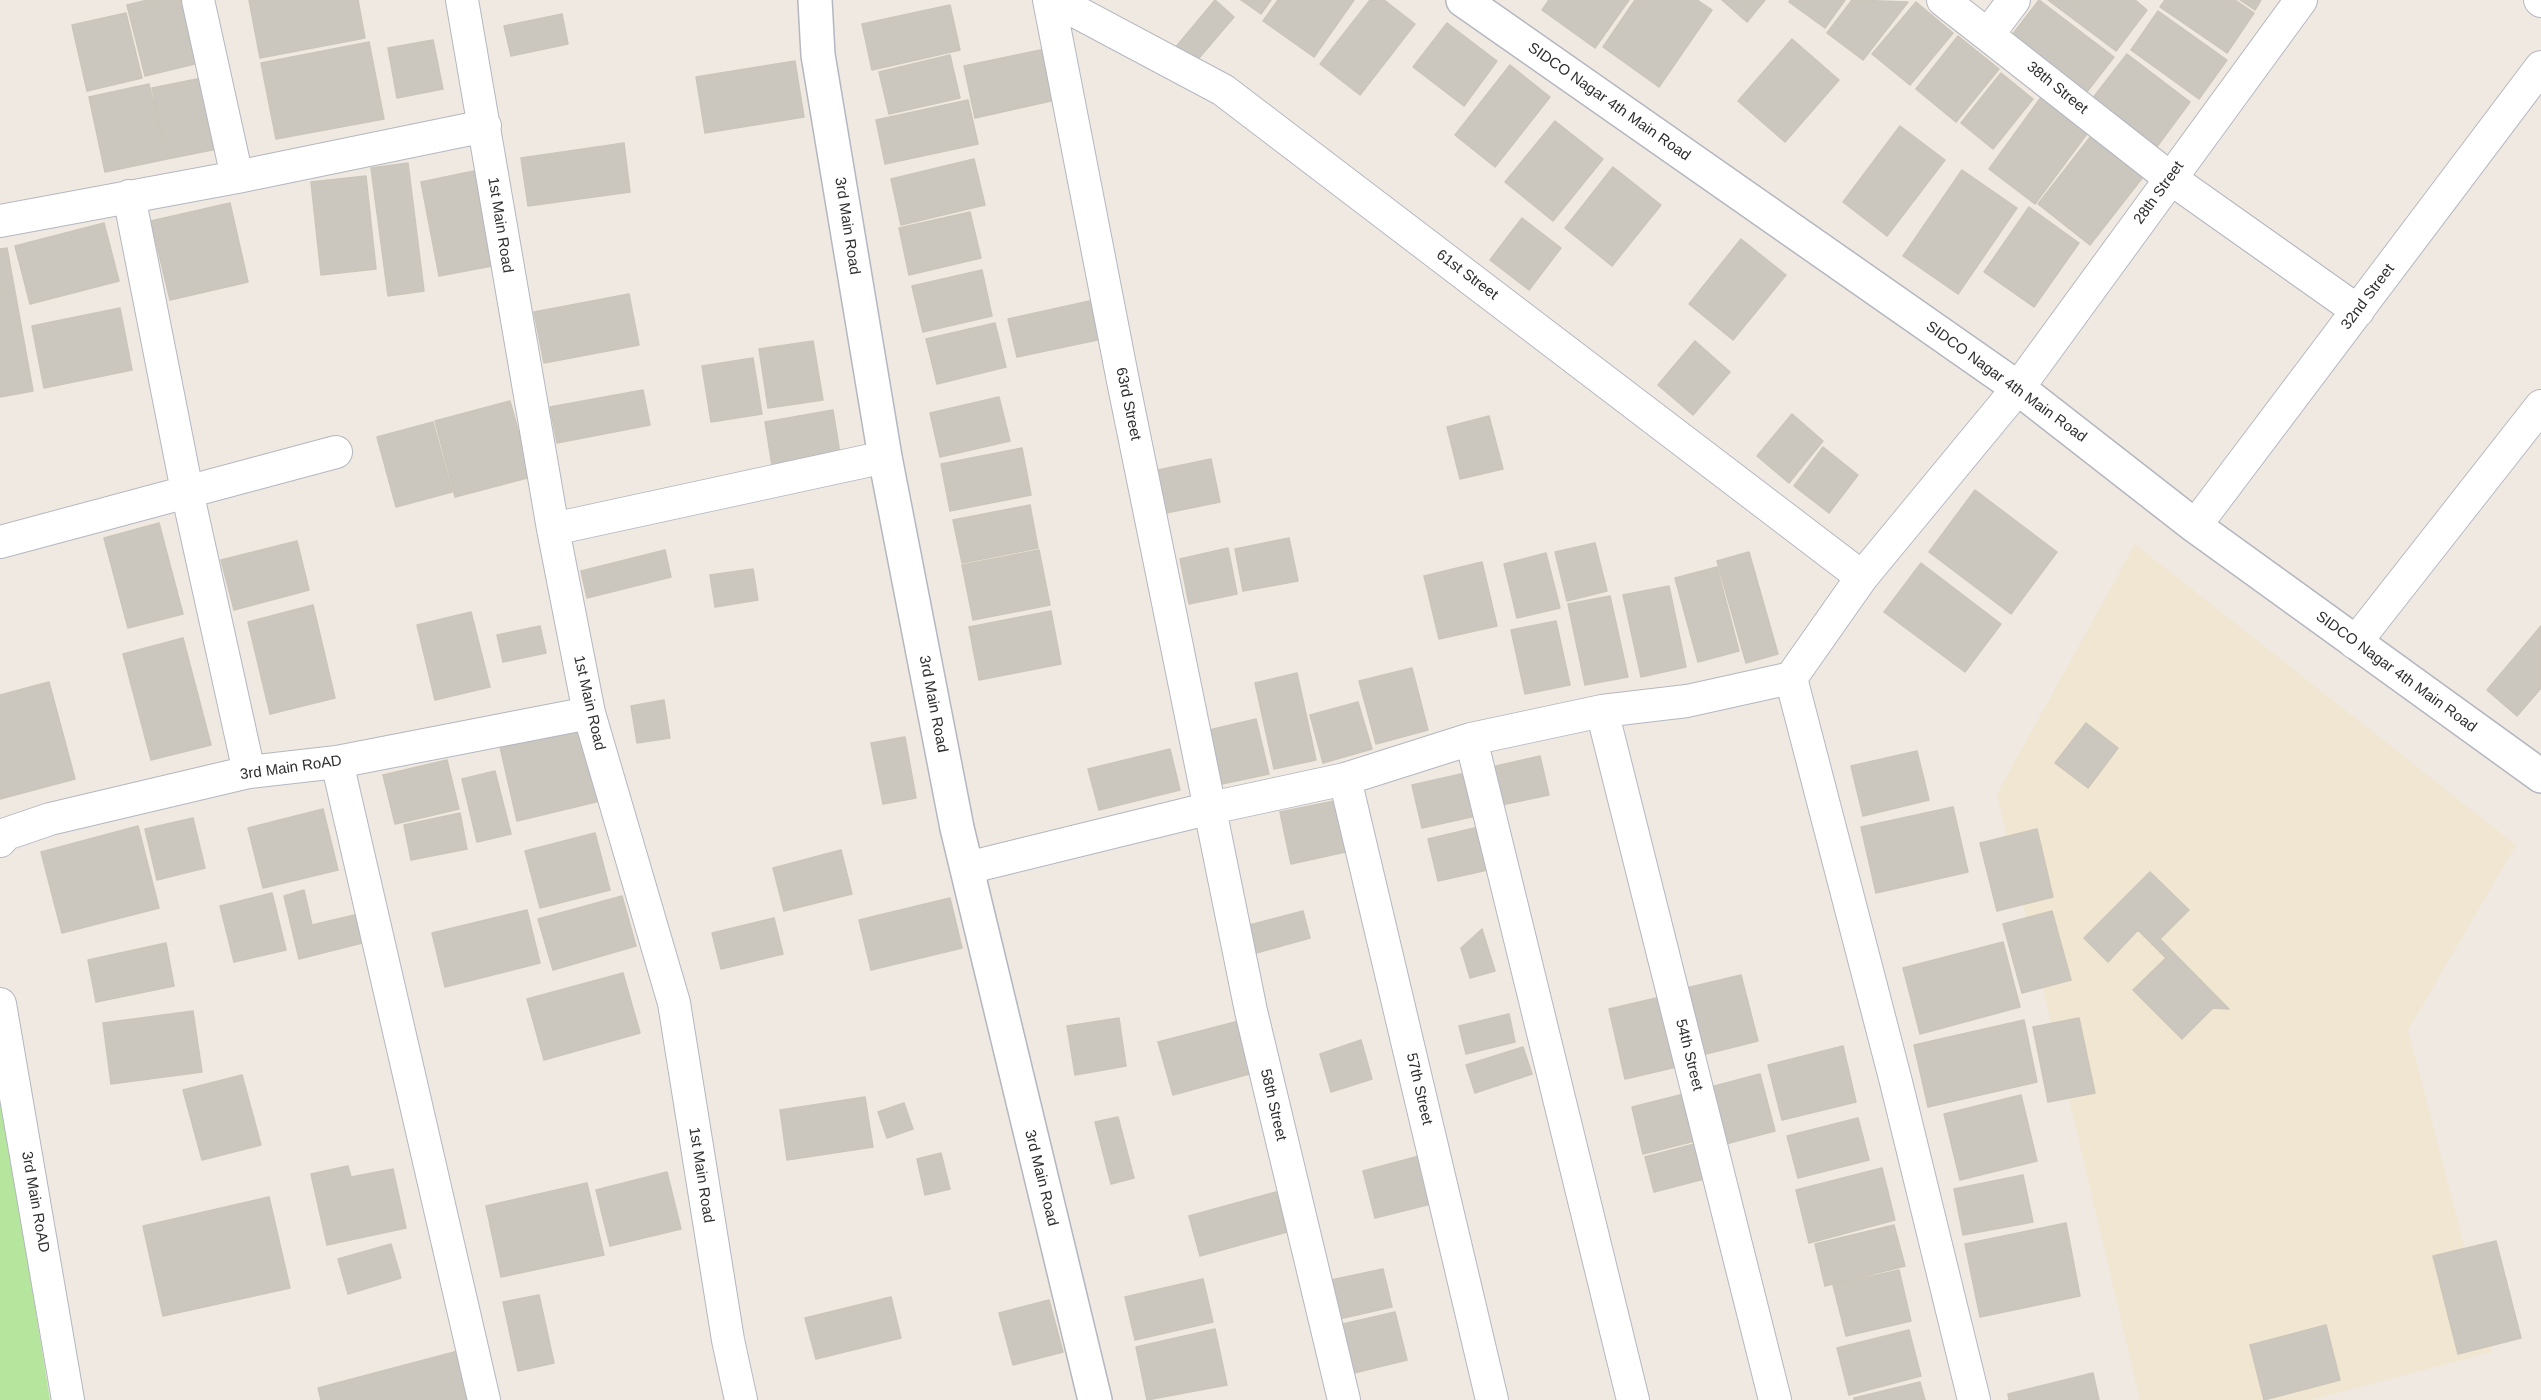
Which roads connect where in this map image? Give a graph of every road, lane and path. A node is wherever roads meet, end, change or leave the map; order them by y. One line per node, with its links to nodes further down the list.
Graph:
1 (198, 0): 13 (street)
2 (462, 0): 12 (street, 1st Main Road)
3 (815, 0): 21 (street, 3rd Main Road)
4 (1049, 0): 36 (street, 63rd Street)
5 (1054, 0): 26 (street, 61st Street)
6 (1463, 0): 18 (street, SIDCO Nagar 4th Main Road)
7 (1943, 0): 10 (street, 38th Street)
8 (2014, 0): 10 (street)
9 (2301, 0): 14 (street, 28th Street)
10 (1989, 33): 14 (street, 38th Street)
11 (2541, 67): 17 (street, 32nd Street)
12 (485, 126): 13 (street); 24 (street, 1st Main Road)
13 (237, 177): 15 (street)
14 (2170, 178): 17 (street, 38th Street); 18 (street, 28th Street)
15 (129, 196): 16 (street); 22 (street)
16 (0, 221)
17 (2358, 311): 23 (street, 32nd Street)
18 (2018, 388): 23 (street, SIDCO Nagar 4th Main Road); 26 (street, 28th Street)
19 (2535, 427): 27 (street)
20 (336, 452): 22 (street)
21 (885, 457): 24 (street); 38 (street, 3rd Main Road)
22 (187, 491): 25 (street); 33 (street)
23 (2195, 526): 27 (street, SIDCO Nagar 4th Main Road)
24 (553, 529): 30 (street, 1st Main Road)
25 (0, 542)
26 (1862, 577): 28 (street, 28th Street)
27 (2355, 643): 34 (street, SIDCO Nagar 4th Main Road)
28 (1791, 678): 29 (street); 48 (street)
29 (1602, 711): 31 (street); 47 (street, 54th Street)
30 (589, 713): 32 (street, 3rd Main RoAD); 42 (street, 1st Main Road)
31 (1471, 739): 35 (street); 46 (street)
32 (337, 762): 33 (street, 3rd Main RoAD); 41 (street)
33 (249, 772): 37 (street, 3rd Main RoAD)
34 (2541, 776)
35 (1345, 779): 36 (street); 45 (street, 57th Street)
36 (1211, 808): 38 (street); 44 (street, 58th Street)
37 (0, 841)
38 (967, 868): 43 (street, 3rd Main Road)
39 (0, 1004): 40 (street, 3rd Main RoAD)
40 (68, 1400)
41 (484, 1400)
42 (741, 1400)
43 (1095, 1400)
44 (1344, 1400)
45 (1492, 1400)
46 (1633, 1400)
47 (1775, 1400)
48 (1974, 1400)

